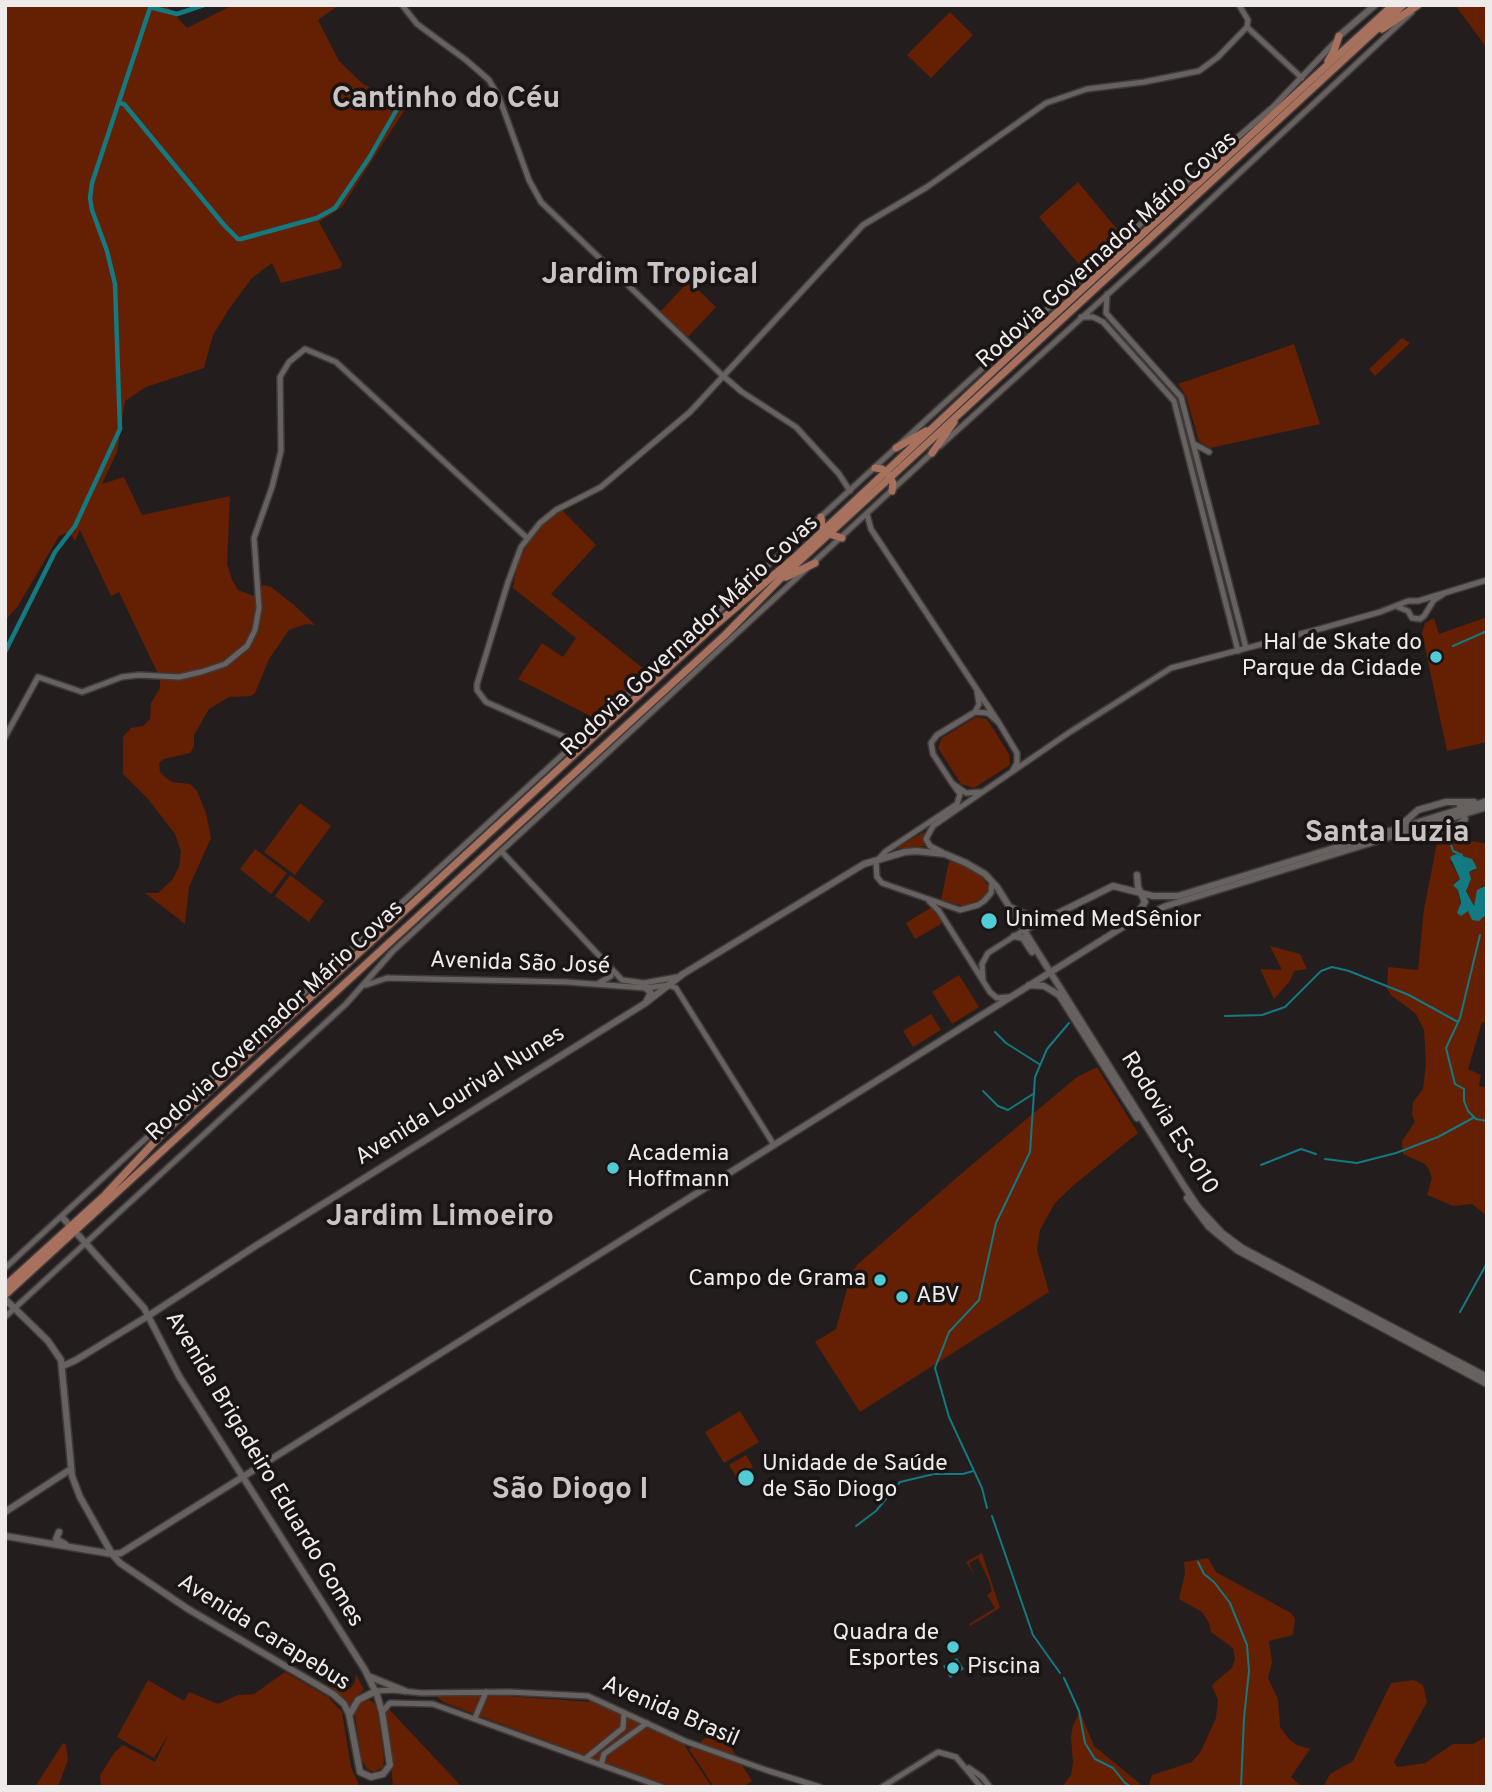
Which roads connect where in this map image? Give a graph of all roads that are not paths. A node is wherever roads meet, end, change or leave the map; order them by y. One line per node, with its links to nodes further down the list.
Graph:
1 (402, 5): 14 (street)
2 (1239, 5): 7 (street)
3 (1375, 5): 9 (main road)
4 (1392, 5): 10 (main road, Rodovia Governador Mário Covas)
5 (1403, 5): 8 (main road, Rodovia Governador Mário Covas)
6 (1419, 5): 8 (main road); 12 (street)
7 (1247, 27): 11 (street); 14 (street)
8 (1372, 34): 15 (main road, Rodovia Governador Mário Covas)
9 (1339, 36): 10 (main road); 11 (street)
10 (1316, 76): 16 (main road, Rodovia Governador Mário Covas)
11 (1302, 78): 18 (street)
12 (1107, 294): 13 (street); 17 (street)
13 (1082, 317): 20 (street); 43 (street)
14 (722, 375): 22 (street); 32 (street)
15 (966, 407): 20 (main road); 23 (main road, Rodovia Governador Mário Covas)
16 (936, 427): 18 (main road); 23 (main road, Rodovia Governador Mário Covas)
17 (1194, 444): 19 (street); 42 (street)
18 (895, 448): 21 (street)
19 (1209, 452)
20 (932, 453): 26 (street)
21 (875, 468): 23 (main road); 24 (street)
22 (839, 474): 24 (street); 25 (street)
23 (889, 475): 26 (main road); 31 (main road, Rodovia Governador Mário Covas)
24 (859, 482): 25 (street)
25 (850, 491): 28 (street)
26 (892, 491): 27 (street)
27 (867, 514): 29 (street); 30 (street)
28 (821, 517): 31 (main road); 48 (street)
29 (857, 524): 30 (street); 33 (street)
30 (871, 529): 44 (street)
31 (827, 531): 33 (main road); 35 (main road, Rodovia Governador Mário Covas); 74 (main road, Rodovia Governador Mário Covas)
32 (527, 538): 47 (street); 48 (street)
33 (842, 538): 34 (street)
34 (815, 563): 35 (main road); 62 (street)
35 (779, 580): 90 (main road, Rodovia Governador Mário Covas)
36 (1487, 580): 37 (street)
37 (1448, 592): 38 (street); 41 (street)
38 (1416, 601): 39 (street); 40 (street); 41 (street)
39 (1395, 607): 40 (street); 42 (street)
40 (1408, 611): 41 (street)
41 (1426, 614)
42 (1246, 648): 43 (street)
43 (1238, 651): 50 (street)
44 (976, 688): 45 (street); 46 (street)
45 (975, 712): 46 (street); 52 (street)
46 (999, 723): 49 (street)
47 (5, 737)
48 (576, 742): 79 (street)
49 (1017, 753): 50 (street); 51 (street)
50 (1035, 757): 51 (street)
51 (1011, 772): 53 (street)
52 (952, 783): 53 (street); 64 (street)
53 (984, 791): 63 (street)
54 (1487, 801): 56 (main road)
55 (1487, 807): 56 (main road)
56 (1463, 811): 57 (main road); 58 (main road); 60 (main road)
57 (1412, 815): 58 (main road); 59 (main road)
58 (1412, 827): 59 (main road); 60 (main road); 61 (main road)
59 (1397, 829): 67 (main road)
60 (1420, 837): 61 (main road)
61 (1388, 838): 71 (main road)
62 (501, 851): 76 (street); 83 (street)
63 (945, 854): 64 (main road, Rodovia ES-010); 66 (main road, Rodovia ES-010)
64 (878, 859): 68 (street); 78 (main road, Avenida Lourival Nunes)
65 (1137, 875): 67 (main road)
66 (991, 880): 68 (street); 69 (main road, Rodovia ES-010)
67 (1142, 893): 70 (main road); 71 (main road)
68 (926, 899): 80 (street)
69 (1009, 905): 70 (main road); 72 (main road, Rodovia ES-010)
70 (1054, 915): 72 (main road)
71 (1125, 925): 77 (main road)
72 (1024, 930): 73 (street); 75 (main road, Rodovia ES-010)
73 (1014, 936): 75 (main road); 80 (street)
74 (349, 962): 79 (main road); 90 (main road, Rodovia Governador Mário Covas)
75 (1043, 962): 77 (main road, Rodovia ES-010)
76 (609, 968): 78 (street); 81 (street)
77 (1049, 971): 82 (main road); 99 (main road, Rodovia ES-010)
78 (683, 974): 84 (main road, Avenida Lourival Nunes)
79 (323, 976): 89 (street)
80 (984, 984): 86 (street)
81 (593, 985): 83 (street, Avenida São José); 85 (street, Avenida São José)
82 (1027, 985): 86 (main road); 100 (main road, Rodovia ES-010)
83 (363, 986): 91 (street)
84 (673, 986): 85 (street, Avenida São José); 87 (main road, Avenida Lourival Nunes); 88 (street)
85 (646, 988): 87 (main road)
86 (1011, 996): 88 (main road)
87 (644, 1004): 96 (main road, Avenida Lourival Nunes)
88 (774, 1145): 102 (main road)
89 (62, 1217): 90 (main road, Avenida Brigadeiro Eduardo Gomes); 92 (street)
90 (74, 1228): 91 (main road, Avenida Brigadeiro Eduardo Gomes); 93 (main road, Rodovia Governador Mário Covas); 94 (main road, Rodovia Governador Mário Covas)
91 (87, 1243): 95 (street); 96 (main road, Avenida Brigadeiro Eduardo Gomes)
92 (5, 1268)
93 (5, 1286)
94 (5, 1297): 95 (main road)
95 (15, 1309): 97 (street); 98 (main road)
96 (148, 1316): 98 (main road, Avenida Lourival Nunes); 102 (main road, Avenida Brigadeiro Eduardo Gomes)
97 (5, 1317)
98 (63, 1366): 101 (main road)
99 (1487, 1377)
100 (1487, 1384)
101 (71, 1469): 103 (main road); 107 (main road)
102 (243, 1476): 107 (main road); 108 (main road, Avenida Brigadeiro Eduardo Gomes)
103 (5, 1512)
104 (59, 1532): 106 (main road)
105 (5, 1535): 106 (main road)
106 (76, 1548): 107 (main road)
107 (111, 1555): 114 (main road, Avenida Carapebus)
108 (368, 1675): 109 (main road, Avenida Brigadeiro Eduardo Gomes); 110 (main road)
109 (376, 1691): 110 (street, Avenida Brasil); 112 (main road, Avenida Brigadeiro Eduardo Gomes); 114 (main road)
110 (405, 1691): 111 (street, Avenida Brasil)
111 (486, 1692): 113 (street, Avenida Brasil); 115 (street)
112 (382, 1712): 115 (street); 119 (main road, Avenida Brigadeiro Eduardo Gomes)
113 (624, 1713): 116 (street, Avenida Brasil); 117 (street)
114 (349, 1716): 119 (main road, Avenida Carapebus)
115 (475, 1718): 117 (street)
116 (647, 1724): 120 (street); 122 (street, Avenida Brasil)
117 (585, 1759): 120 (street)
118 (962, 1764): 123 (street); 124 (street); 125 (street)
119 (390, 1765)
120 (601, 1765): 121 (street)
121 (662, 1787)
122 (820, 1787)
123 (882, 1787)
124 (981, 1787)
125 (990, 1787)

